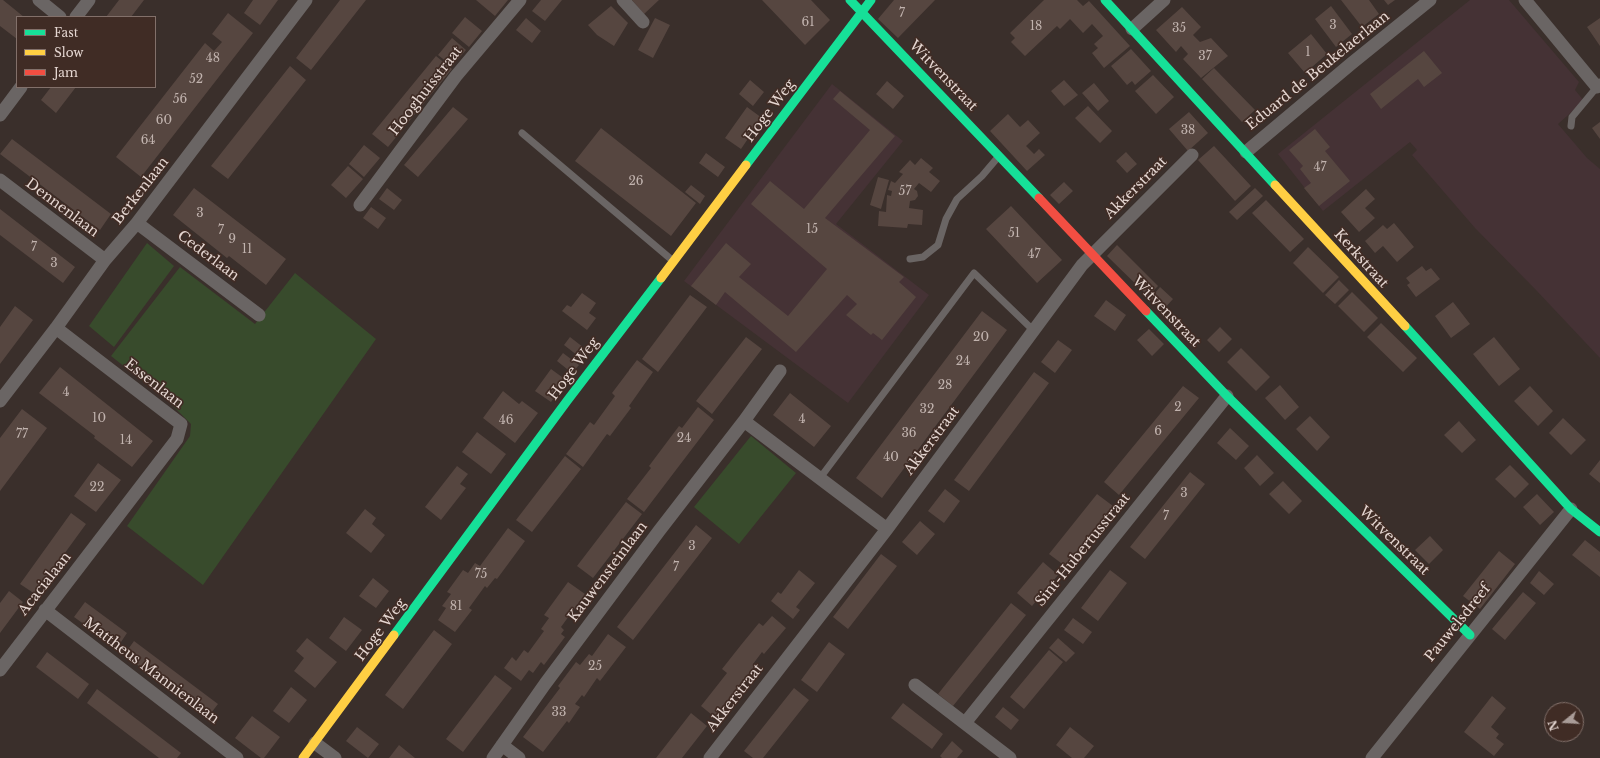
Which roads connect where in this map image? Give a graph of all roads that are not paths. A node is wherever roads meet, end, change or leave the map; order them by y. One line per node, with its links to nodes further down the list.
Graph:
1 (39, 0): 13 (street)
2 (89, 0): 14 (street)
3 (306, 0): 27 (street, Berkenlaan)
4 (520, 0): 26 (street, Hooghuisstraat)
5 (623, 0): 15 (street)
6 (850, 0): 12 (street, Witvenstraat)
7 (871, 0): 12 (street, Hoge Weg)
8 (1105, 0): 16 (street, Kerkstraat)
9 (1164, 0): 16 (street)
10 (1430, 0): 22 (street, Eduard de Beukelaerlaan)
11 (1525, 0): 17 (street)
12 (860, 12): 24 (street, Witvenstraat); 30 (street, Hoge Weg)
13 (59, 16)
14 (77, 16)
15 (643, 22)
16 (1132, 29): 22 (street, Kerkstraat)
17 (1599, 86): 20 (lane)
18 (20, 88): 19 (street)
19 (0, 114)
20 (1571, 126)
21 (522, 133): 30 (lane)
22 (1246, 152): 40 (street, Kerkstraat)
23 (1192, 155): 28 (street, Akkerstraat)
24 (1000, 156): 28 (street, Witvenstraat); 31 (lane)
25 (0, 180): 29 (street, Dennenlaan)
26 (360, 205)
27 (137, 223): 29 (street, Berkenlaan); 32 (street, Cederlaan)
28 (1092, 254): 34 (street, Akkerstraat); 36 (street, Witvenstraat)
29 (105, 260): 33 (street, Berkenlaan)
30 (673, 260): 49 (street, Hoge Weg)
31 (910, 260)
32 (259, 315)
33 (56, 328): 37 (street, Berkenlaan); 41 (street, Essenlaan)
34 (1034, 331): 39 (lane); 42 (street, Akkerstraat)
35 (780, 371): 38 (street, Kauwensteinlaan)
36 (1227, 396): 45 (street, Witvenstraat); 48 (street, Sint-Hubertusstraat)
37 (0, 401)
38 (744, 421): 39 (street); 50 (street, Kauwensteinlaan)
39 (820, 478): 42 (street)
40 (1571, 509): 43 (street, Kerkstraat); 45 (street, Pauwelsdreef)
41 (117, 517): 44 (street, Acacialaan)
42 (887, 528): 56 (street, Akkerstraat)
43 (1600, 532)
44 (45, 610): 46 (street, Acacialaan); 52 (street, Mattheus Mannienlaan)
45 (1470, 635): 58 (street, Pauwelsdreef)
46 (0, 670)
47 (915, 685): 48 (street)
48 (965, 723): 57 (street)
49 (315, 743): 53 (street, Hoge Weg); 54 (street)
50 (502, 746): 51 (street); 55 (street, Kauwensteinlaan)
51 (515, 757)
52 (237, 758)
53 (303, 758)
54 (335, 758)
55 (493, 758)
56 (710, 758)
57 (1010, 758)
58 (1372, 758)

